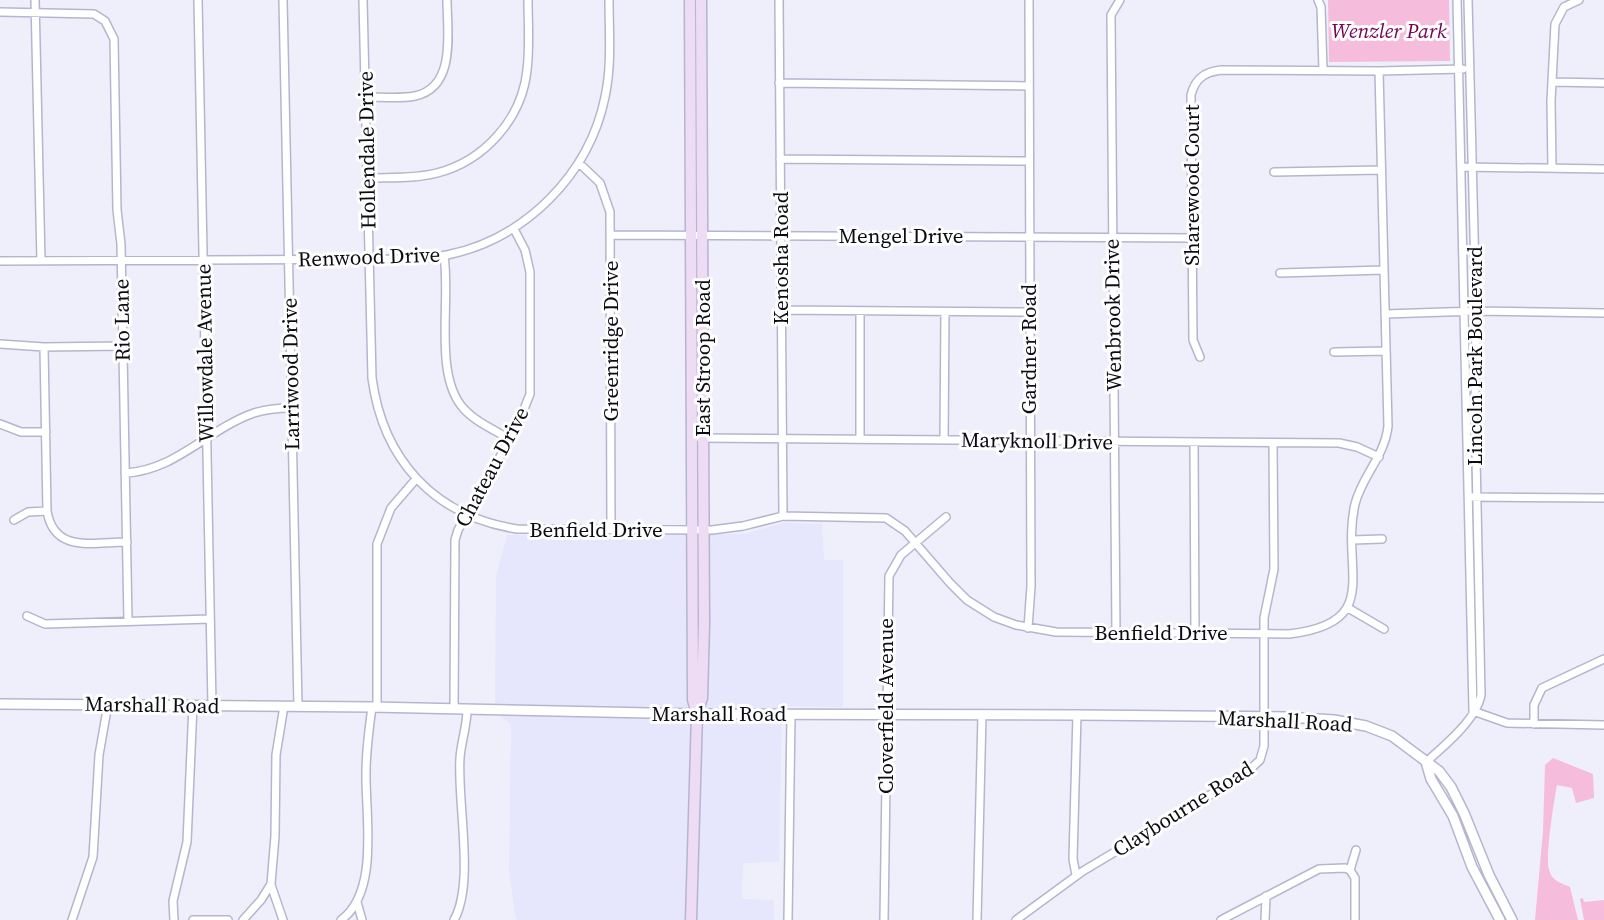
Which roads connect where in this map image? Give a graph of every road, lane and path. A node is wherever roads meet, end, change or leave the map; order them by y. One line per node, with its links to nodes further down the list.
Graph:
1 (35, 0): 18 (street)
2 (198, 0): 46 (street, Willowdale Avenue)
3 (283, 0): 47 (street, Larriwood Drive)
4 (363, 0): 27 (street, Hollendale Drive)
5 (447, 0): 27 (street)
6 (528, 0): 37 (street)
7 (609, 0): 30 (street, Renwood Drive)
8 (690, 0): 40 (main road, East Stroop Road)
9 (701, 0): 40 (main road, East Stroop Road)
10 (779, 0): 24 (street, Kenosha Road)
11 (1029, 0): 26 (street, Gardner Road)
12 (1120, 0): 43 (street, Wenbrook Drive)
13 (1318, 0): 21 (street)
14 (1457, 0): 19 (street, Lincoln Park Boulevard)
15 (1468, 0): 20 (street, Lincoln Park Boulevard)
16 (1578, 0): 23 (street)
17 (0, 12): 18 (street)
18 (35, 12): 50 (street); 51 (street, Rio Lane)
19 (1459, 69): 20 (street, Sharewood Court); 22 (street, Sharewood Court); 31 (street, Lincoln Park Boulevard)
20 (1471, 69): 32 (street, Lincoln Park Boulevard)
21 (1323, 71): 22 (street, Sharewood Court); 44 (street, Sharewood Court)
22 (1379, 71): 35 (street)
23 (1552, 82): 25 (street); 33 (street)
24 (779, 83): 26 (street); 28 (street, Kenosha Road)
25 (1604, 83)
26 (1029, 86): 29 (street, Gardner Road)
27 (366, 97): 37 (street, Hollendale Drive)
28 (780, 159): 29 (street); 41 (street, Kenosha Road)
29 (1029, 160): 42 (street, Gardner Road)
30 (579, 163): 38 (street, Renwood Drive); 39 (street, Greenridge Drive)
31 (1462, 167): 32 (street); 56 (street, Lincoln Park Boulevard)
32 (1473, 167): 33 (street); 57 (street, Lincoln Park Boulevard)
33 (1552, 168): 34 (street)
34 (1604, 169)
35 (1381, 170): 36 (street); 52 (street)
36 (1274, 172)
37 (367, 178): 48 (street, Hollendale Drive)
38 (514, 229): 45 (street, Renwood Drive); 74 (street, Chateau Drive)
39 (610, 234): 40 (street, Mengel Drive); 91 (street, Greenridge Drive)
40 (698, 235): 41 (street, Mengel Drive); 72 (main road, East Stroop Road)
41 (780, 236): 42 (street, Mengel Drive); 54 (street, Kenosha Road)
42 (1029, 237): 43 (street, Mengel Drive); 59 (street, Gardner Road)
43 (1112, 237): 44 (street, Mengel Drive); 78 (street, Wenbrook Drive)
44 (1192, 238): 67 (street, Sharewood Court)
45 (444, 256): 48 (street, Renwood Drive); 74 (street)
46 (203, 259): 47 (street, Renwood Drive); 51 (street, Renwood Drive); 71 (street, Willowdale Avenue)
47 (289, 259): 48 (street, Renwood Drive); 68 (street, Larriwood Drive)
48 (369, 259): 83 (street, Hollendale Drive)
49 (0, 261): 50 (street, Renwood Drive)
50 (40, 261): 51 (street, Renwood Drive)
51 (121, 261): 63 (street, Rio Lane)
52 (1384, 271): 53 (street); 61 (street)
53 (1280, 273)
54 (781, 310): 55 (street); 73 (street, Kenosha Road)
55 (860, 311): 58 (street); 75 (street)
56 (1465, 311): 57 (street); 61 (street); 84 (street, Lincoln Park Boulevard)
57 (1476, 311): 60 (street); 84 (street, Lincoln Park Boulevard)
58 (944, 312): 59 (street); 76 (street)
59 (1029, 312): 77 (street, Gardner Road)
60 (1604, 313)
61 (1385, 314): 65 (street)
62 (0, 344): 64 (street)
63 (123, 346): 64 (street); 82 (street, Rio Lane)
64 (44, 347): 70 (street)
65 (1386, 351): 66 (street); 81 (street)
66 (1334, 352)
67 (1200, 357)
68 (292, 408): 71 (street); 112 (street, Larriwood Drive)
69 (0, 424): 70 (street)
70 (46, 432): 86 (street)
71 (207, 438): 82 (street); 99 (street, Willowdale Avenue)
72 (698, 438): 73 (street, Maryknoll Drive); 92 (main road, East Stroop Road)
73 (781, 438): 75 (street, Maryknoll Drive); 88 (street, Kenosha Road)
74 (510, 439): 87 (street, Chateau Drive)
75 (860, 439): 76 (street, Maryknoll Drive)
76 (944, 440): 77 (street, Maryknoll Drive)
77 (1030, 441): 78 (street, Maryknoll Drive); 101 (street, Gardner Road)
78 (1114, 441): 79 (street, Maryknoll Drive); 103 (street, Wenbrook Drive)
79 (1194, 442): 80 (street, Maryknoll Drive); 104 (street)
80 (1273, 443): 81 (street, Maryknoll Drive); 105 (street, Claybourne Road)
81 (1379, 457): 94 (street)
82 (125, 473): 95 (street, Rio Lane)
83 (416, 479): 87 (street, Hollendale Drive); 113 (street)
84 (1473, 497): 85 (street); 116 (street, Lincoln Park Boulevard)
85 (1604, 498)
86 (47, 511): 90 (street); 95 (street)
87 (466, 515): 91 (street, Benfield Drive); 114 (street, Chateau Drive)
88 (783, 516): 92 (street, Benfield Drive); 96 (street, Benfield Drive)
89 (946, 517): 96 (street, Cloverfield Avenue)
90 (14, 520)
91 (611, 530): 92 (street, Benfield Drive)
92 (698, 530): 118 (main road, East Stroop Road)
93 (1382, 539): 94 (street)
94 (1353, 540): 97 (street)
95 (127, 542): 100 (street, Rio Lane)
96 (915, 543): 101 (street, Benfield Drive); 117 (street, Cloverfield Avenue)
97 (1348, 608): 102 (street); 105 (street, Benfield Drive)
98 (27, 617): 100 (street)
99 (210, 619): 100 (street); 110 (street, Willowdale Avenue)
100 (128, 621)
101 (1028, 628): 103 (street, Benfield Drive)
102 (1384, 629)
103 (1116, 633): 104 (street, Benfield Drive)
104 (1195, 634): 105 (street, Benfield Drive)
105 (1264, 635): 122 (street, Claybourne Road)
106 (1604, 659): 123 (street)
107 (0, 704): 108 (street, Marshall Road)
108 (108, 704): 109 (street, Marshall Road); 132 (street)
109 (192, 705): 110 (street, Marshall Road); 133 (street)
110 (212, 705): 111 (street, Marshall Road)
111 (284, 706): 112 (street, Marshall Road); 129 (street)
112 (298, 706): 113 (street, Marshall Road)
113 (374, 707): 114 (street, Marshall Road); 131 (street)
114 (454, 709): 115 (street, Marshall Road)
115 (467, 710): 118 (street, Marshall Road); 140 (street)
116 (1474, 711): 123 (street); 125 (street, Lincoln Park Boulevard)
117 (887, 714): 119 (street, Marshall Road); 120 (street, Marshall Road); 143 (street, Cloverfield Avenue)
118 (697, 715): 119 (street, Marshall Road); 141 (main road, East Stroop Road)
119 (791, 715): 142 (street)
120 (982, 715): 121 (street, Marshall Road); 144 (street)
121 (1077, 715): 122 (street, Marshall Road); 128 (street)
122 (1265, 717): 125 (street, Marshall Road); 128 (street, Claybourne Road)
123 (1534, 724): 124 (street)
124 (1604, 724)
125 (1426, 762): 149 (street, Marshall Road); 150 (street, Marshall Road)
126 (1356, 850): 127 (street)
127 (1350, 870): 130 (street); 148 (street)
128 (1076, 875): 145 (street, Claybourne Road)
129 (271, 884): 136 (street); 137 (street)
130 (1266, 896): 146 (street); 147 (street)
131 (358, 901): 138 (street); 139 (street)
132 (72, 920)
133 (174, 920)
134 (193, 920): 135 (street)
135 (228, 920)
136 (243, 920)
137 (283, 920)
138 (341, 920)
139 (362, 920)
140 (454, 920)
141 (691, 920)
142 (788, 920)
143 (884, 920)
144 (977, 920)
145 (1016, 920)
146 (1221, 920)
147 (1265, 920)
148 (1355, 920)
149 (1500, 920)
150 (1512, 920)

